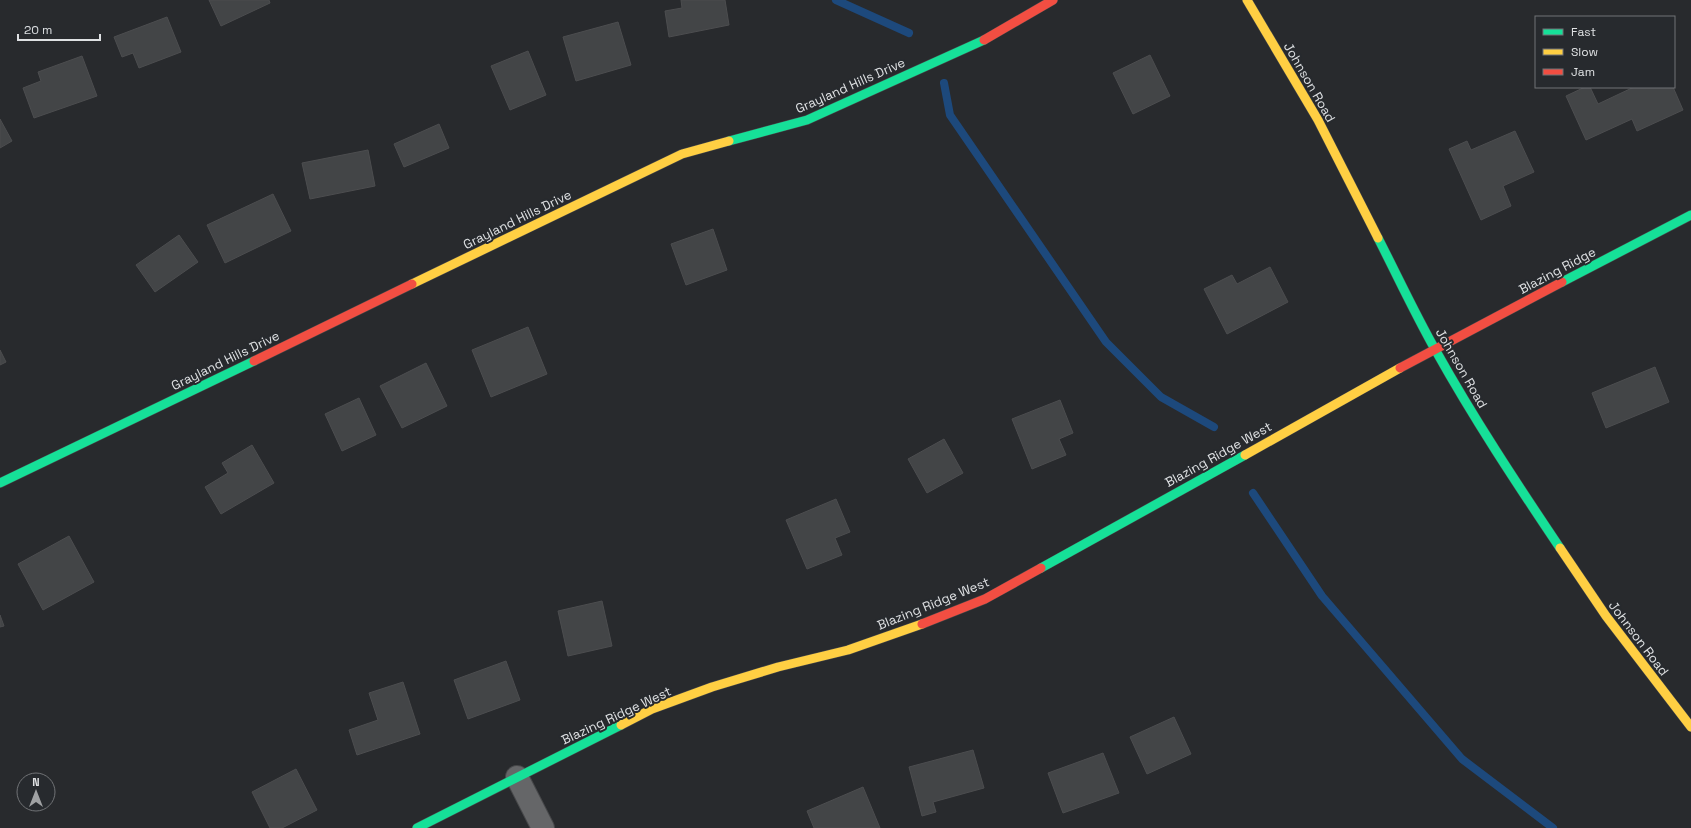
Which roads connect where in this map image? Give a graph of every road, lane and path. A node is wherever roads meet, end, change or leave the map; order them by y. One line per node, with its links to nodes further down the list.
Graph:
1 (1053, 0): 5 (street, Grayland Hills Drive)
2 (1247, 0): 4 (street, Johnson Road)
3 (1691, 215): 4 (street, Blazing Ridge)
4 (1435, 349): 6 (street, Johnson Road); 7 (street, Blazing Ridge West)
5 (0, 483)
6 (1691, 728)
7 (517, 777): 8 (street, Blazing Ridge West); 9 (street)
8 (417, 828)
9 (543, 828)

